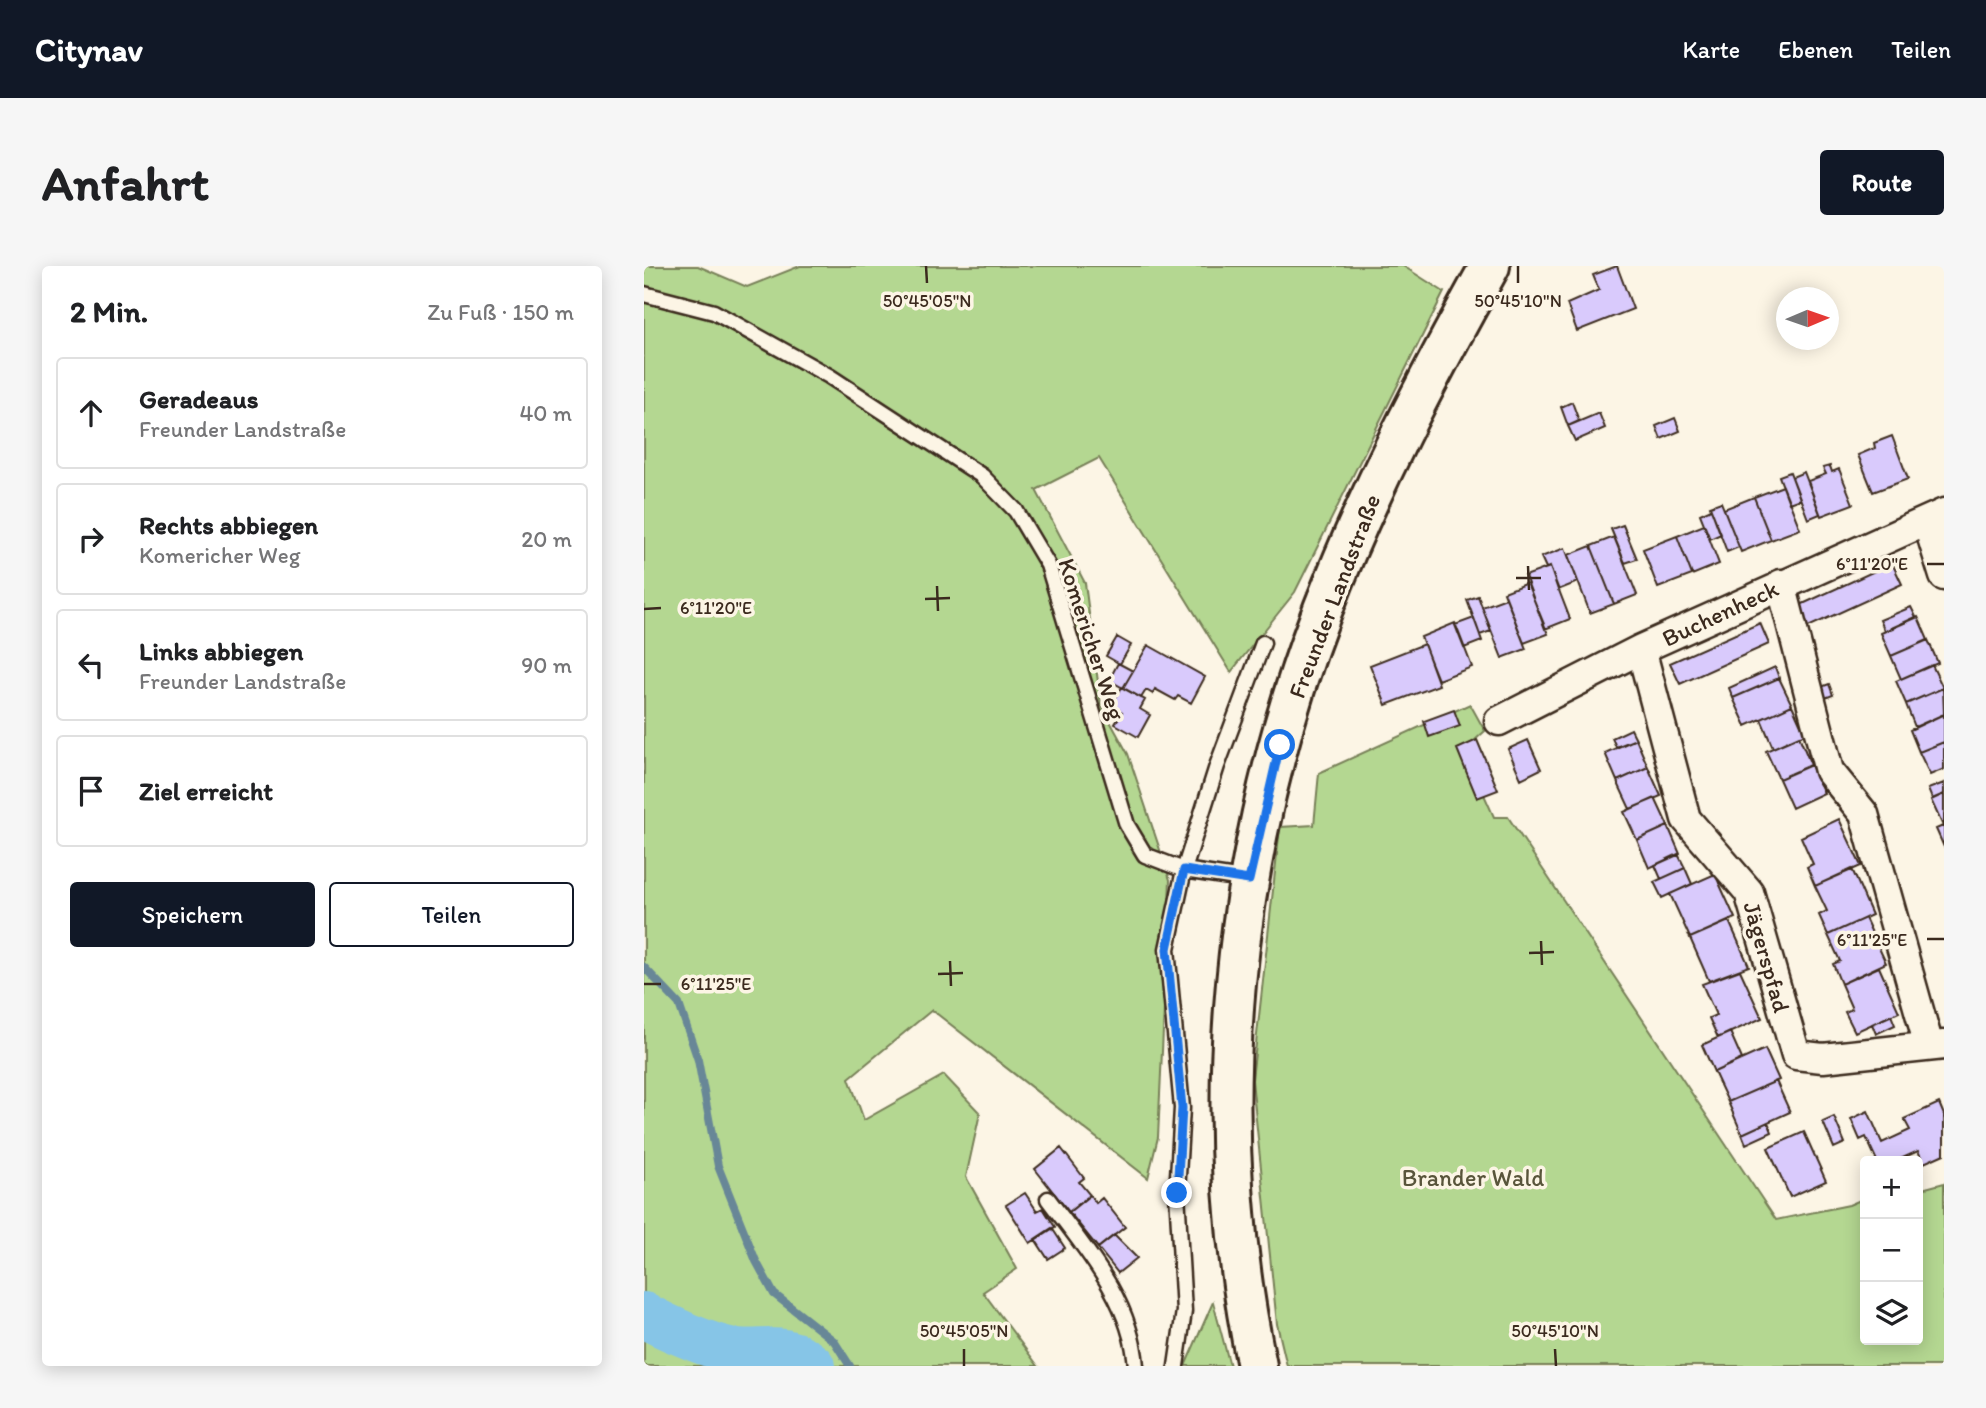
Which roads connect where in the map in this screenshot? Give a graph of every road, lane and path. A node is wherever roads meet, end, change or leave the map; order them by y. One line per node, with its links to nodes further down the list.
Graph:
1 (1490, 266): 10 (main road, Freunder Landstraße)
2 (644, 294): 9 (lane, Komericher Weg)
3 (1935, 517): 4 (street); 5 (street, Buchenheck)
4 (1944, 576)
5 (1782, 584): 7 (street, Buchenheck); 11 (street)
6 (1263, 643): 9 (lane, Freunder Landstraße)
7 (1642, 649): 8 (street, Buchenheck); 11 (street, Jägerspfad)
8 (1499, 721)
9 (1184, 870): 10 (lane, Komericher Weg); 14 (lane, Freunder Landstraße)
10 (1249, 880): 15 (main road, Freunder Landstraße)
11 (1936, 1045)
12 (1048, 1199): 13 (lane)
13 (1136, 1366)
14 (1176, 1366)
15 (1257, 1366)

